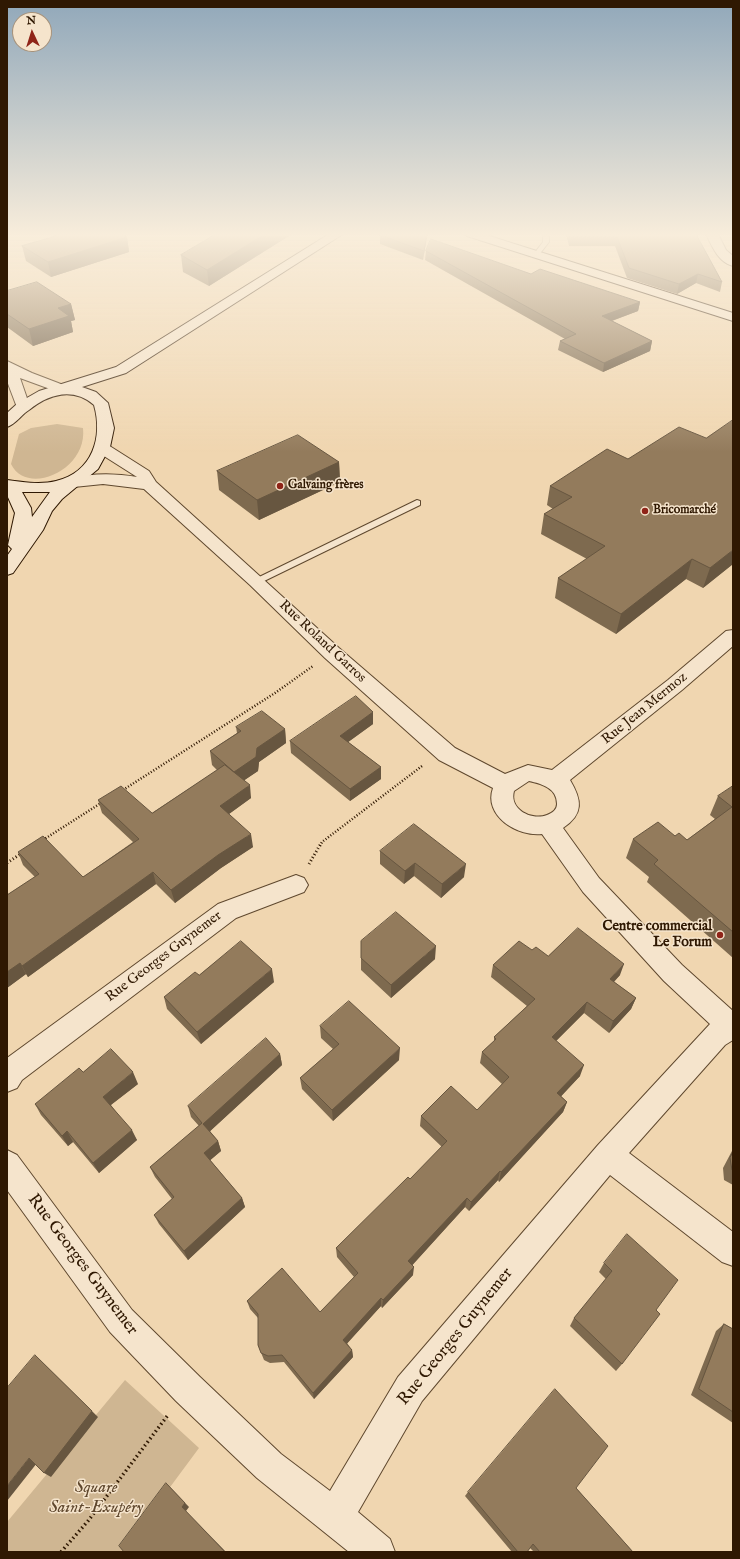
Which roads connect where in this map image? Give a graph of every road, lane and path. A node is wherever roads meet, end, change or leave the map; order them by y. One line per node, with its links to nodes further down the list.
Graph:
1 (221, 307): 5 (street)
2 (701, 307): 3 (street)
3 (733, 318)
4 (7, 365): 7 (street)
5 (121, 370): 7 (street); 8 (street)
6 (7, 371): 9 (street)
7 (61, 389): 8 (street); 9 (street)
8 (101, 403): 11 (street)
9 (23, 407): 10 (street)
10 (7, 422)
11 (102, 448): 12 (street); 14 (street, Rue Roland Garros)
12 (74, 482): 13 (street, Rue Roland Garros); 14 (street, Rue Roland Garros); 16 (street)
13 (7, 485): 16 (street)
14 (150, 485): 18 (street, Rue Roland Garros)
15 (417, 503): 18 (lane)
16 (17, 552): 17 (street)
17 (7, 569)
18 (256, 581): 20 (street, Rue Roland Garros)
19 (733, 636): 22 (street, Rue Jean Mermoz)
20 (332, 653): 21 (street, Rue Roland Garros); 24 (path)
21 (447, 754): 23 (street, Rue Roland Garros); 30 (path)
22 (555, 780): 23 (street); 26 (street)
23 (505, 784): 26 (street)
24 (122, 791)
25 (108, 799): 27 (path)
26 (548, 825): 31 (street)
27 (41, 841)
28 (27, 850): 29 (path)
29 (7, 863)
30 (296, 885): 32 (street, Rue Georges Guynemer)
31 (731, 1027): 33 (street, Rue Georges Guynemer)
32 (7, 1079)
33 (608, 1155): 35 (street); 37 (street, Rue Georges Guynemer)
34 (7, 1165): 36 (street, Rue Georges Guynemer)
35 (733, 1251)
36 (188, 1389): 37 (street, Rue Georges Guynemer); 38 (path)
37 (335, 1517): 39 (street)
38 (62, 1552)
39 (377, 1552)

